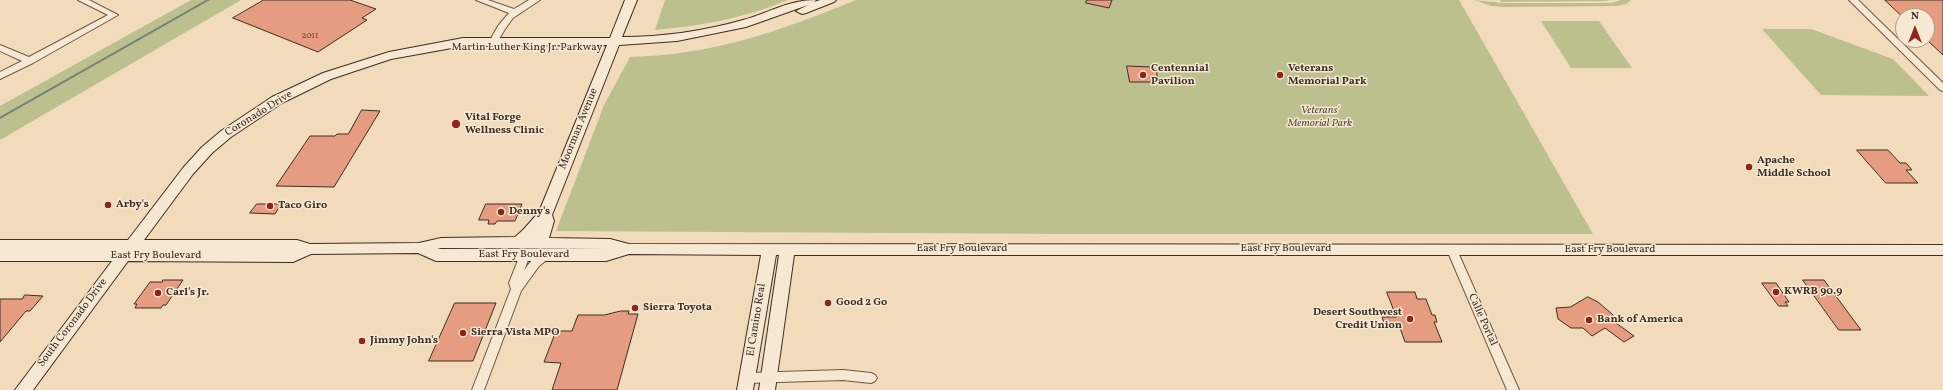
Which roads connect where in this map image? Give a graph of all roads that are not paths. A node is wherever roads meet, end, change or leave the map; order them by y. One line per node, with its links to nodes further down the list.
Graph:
1 (82, 0): 13 (street)
2 (480, 0): 8 (street)
3 (536, 0): 8 (street)
4 (631, 0): 10 (street)
5 (810, 0): 10 (street, Martin Luther King Jr. Parkway)
6 (830, 0): 10 (street, Martin Luther King Jr. Parkway)
7 (1853, 0): 15 (street)
8 (514, 12): 9 (street)
9 (493, 42): 10 (street, Martin Luther King Jr. Parkway); 11 (street, Martin Luther King Jr. Parkway)
10 (614, 44): 11 (street, Martin Luther King Jr. Parkway); 16 (street, Moorman Avenue)
11 (445, 47): 21 (street, Coronado Drive)
12 (0, 48): 13 (street)
13 (30, 61): 14 (street)
14 (0, 76)
15 (1943, 88)
16 (545, 215): 17 (street, Moorman Avenue); 20 (street, Moorman Avenue)
17 (512, 243): 19 (street, East Fry Boulevard); 20 (street, East Fry Boulevard)
18 (0, 245): 21 (street, East Fry Boulevard)
19 (419, 248): 21 (street, East Fry Boulevard); 27 (street, East Fry Boulevard)
20 (544, 249): 22 (street, East Fry Boulevard); 27 (street, East Fry Boulevard); 28 (street)
21 (126, 250): 26 (street, East Fry Boulevard); 32 (street, South Coronado Drive)
22 (769, 250): 23 (street, East Fry Boulevard); 30 (street, El Camino Real)
23 (787, 250): 24 (street, East Fry Boulevard); 31 (street, El Camino Real)
24 (1452, 250): 25 (street, East Fry Boulevard); 34 (street, Calle Portal)
25 (1943, 250)
26 (0, 255)
27 (525, 255): 28 (street)
28 (516, 289): 33 (street)
29 (871, 378): 31 (street)
30 (746, 384): 31 (street)
31 (768, 384)
32 (23, 390)
33 (478, 390)
34 (1513, 390)

